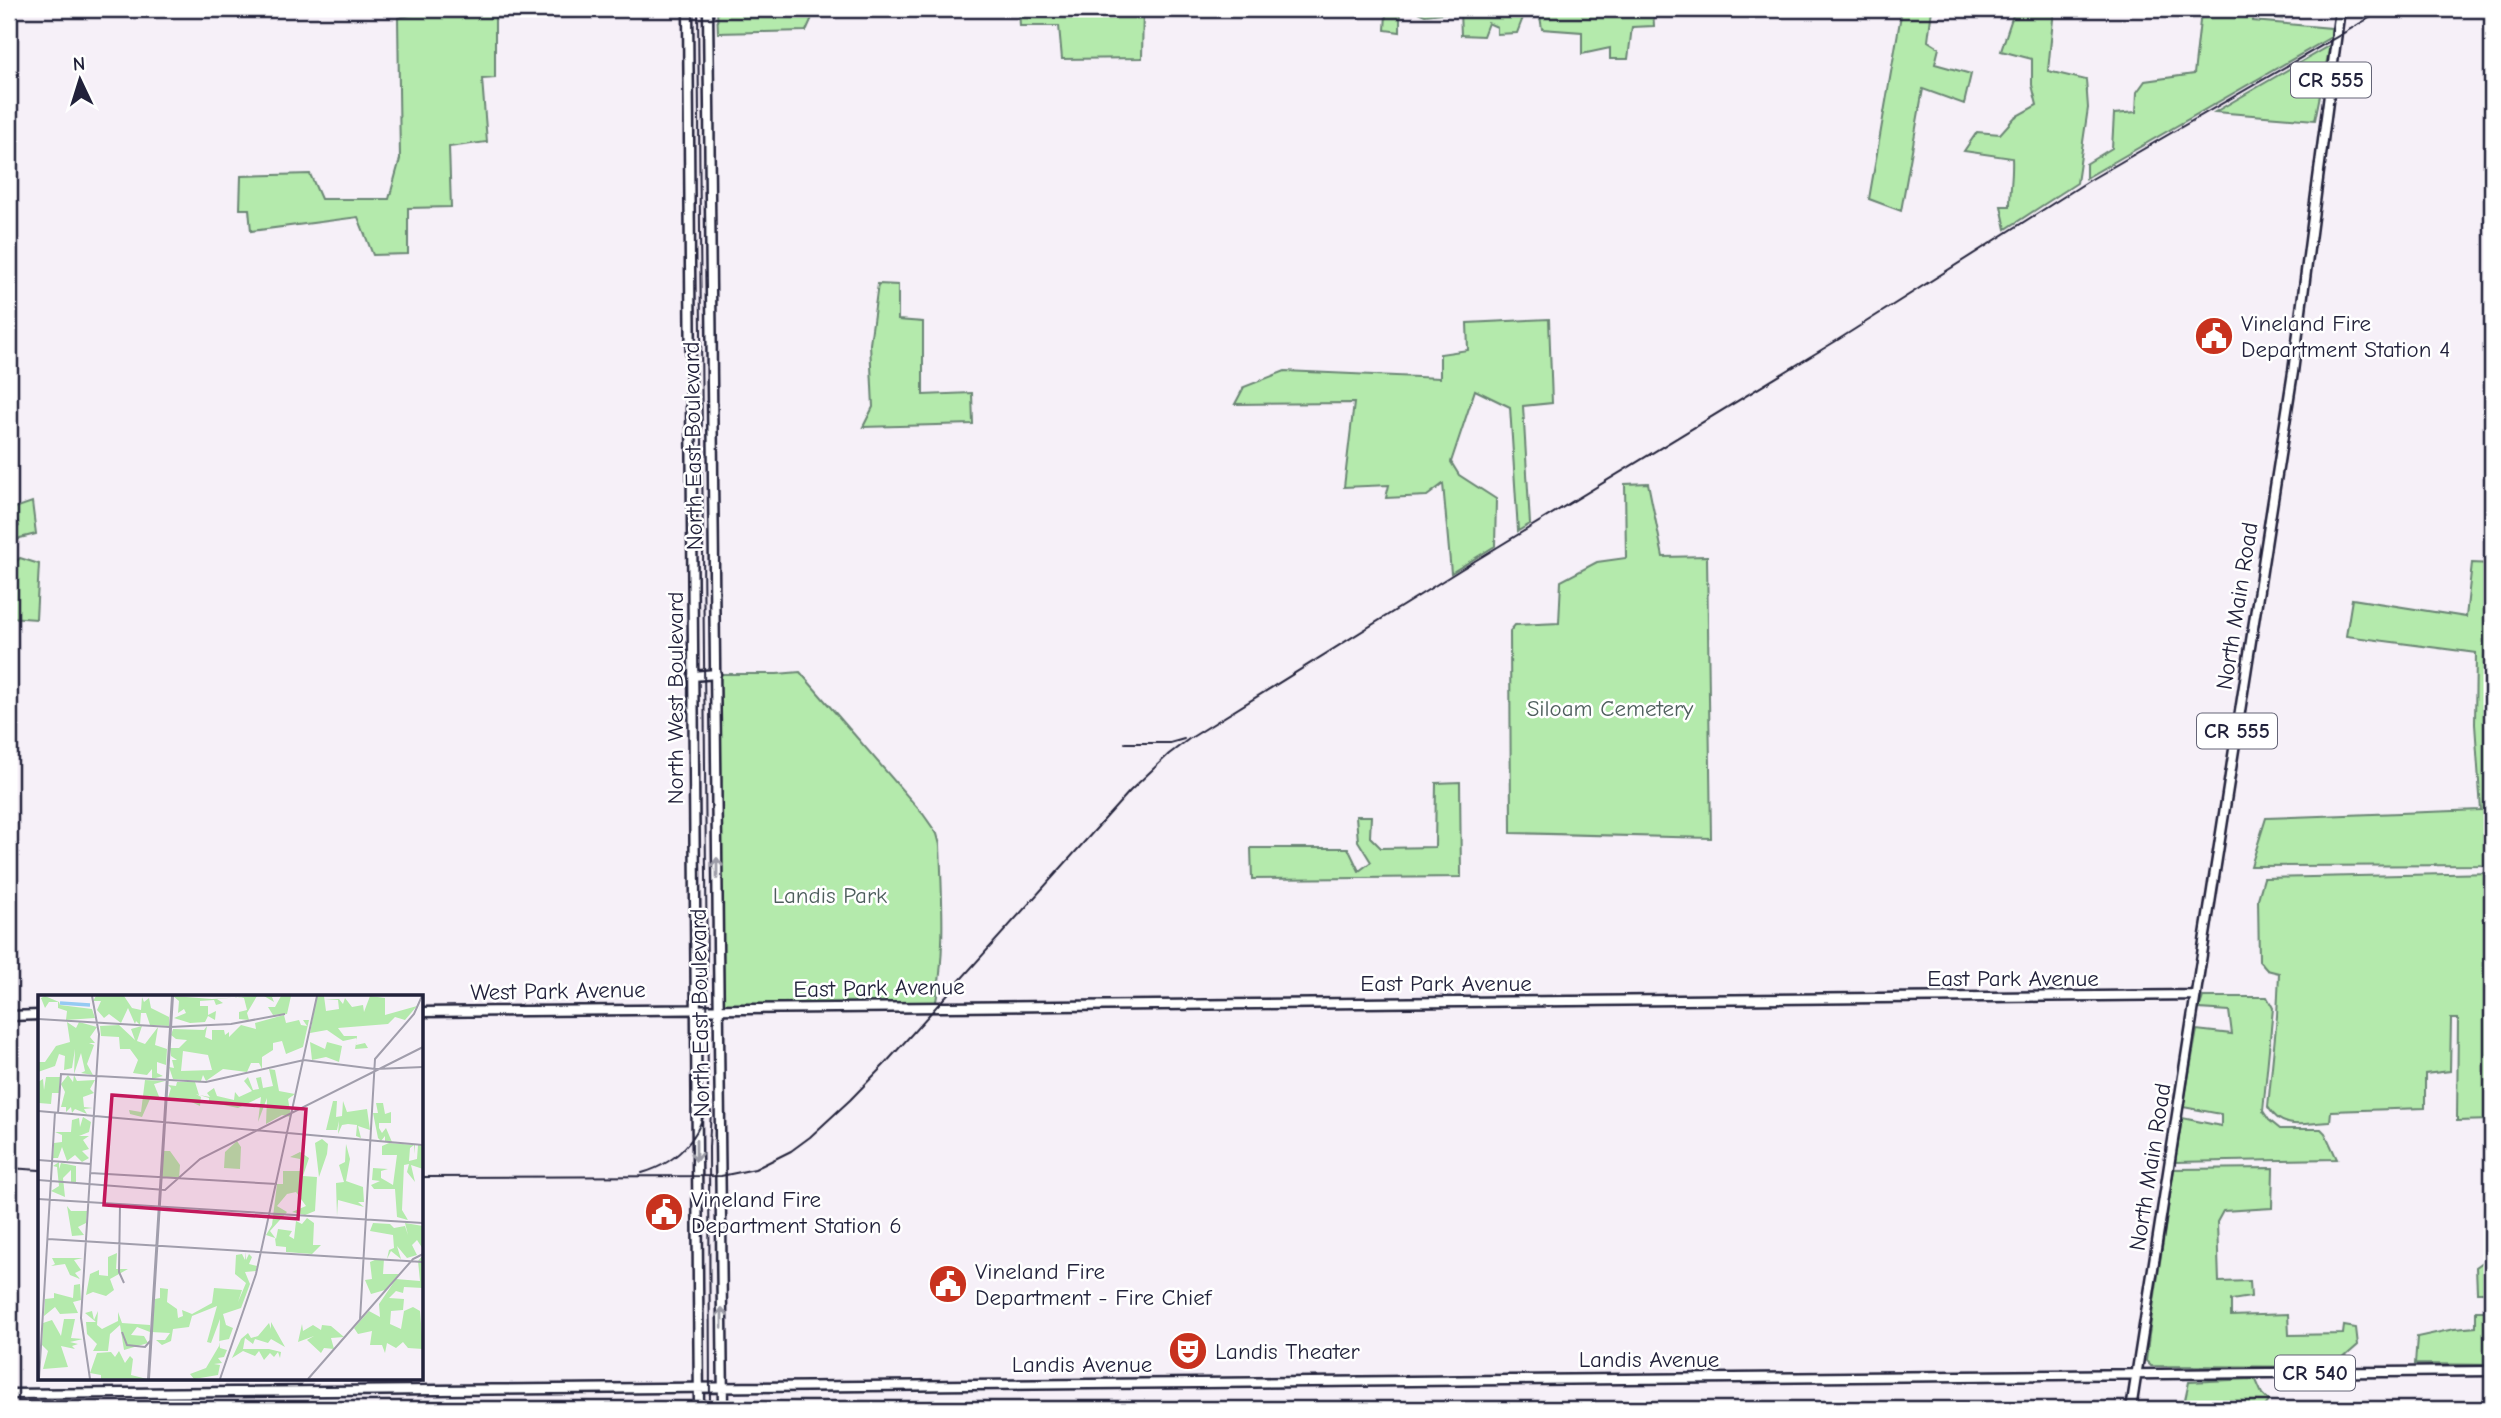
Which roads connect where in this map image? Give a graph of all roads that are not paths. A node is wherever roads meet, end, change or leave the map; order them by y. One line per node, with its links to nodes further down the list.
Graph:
1 (688, 9): 5 (main road, North West Boulevard)
2 (708, 9): 4 (main road, North East Boulevard)
3 (2340, 9): 6 (main road, North Main Road / CR 555)
4 (716, 674): 5 (main road); 8 (main road, North East Boulevard, one-way to 4)
5 (693, 676): 7 (main road, North West Boulevard)
6 (2196, 995): 8 (main road, East Park Avenue); 13 (main road, North Main Road)
7 (695, 1009): 8 (main road, East Park Avenue); 9 (main road, West Park Avenue); 14 (main road, North West Boulevard, one-way to 14)
8 (718, 1009): 15 (main road, North East Boulevard, one-way to 8)
9 (424, 1012)
10 (9, 1016): 11 (main road)
11 (38, 1016)
12 (2492, 1371): 13 (main road, Landis Avenue / CR 540)
13 (2137, 1375): 15 (main road, Landis Avenue); 19 (main road, North Main Road)
14 (699, 1387): 15 (main road, Landis Avenue); 16 (main road, Landis Avenue); 17 (main road, North West Boulevard)
15 (723, 1387): 18 (main road, North East Boulevard)
16 (9, 1394)
17 (699, 1409)
18 (723, 1409)
19 (2131, 1409)

